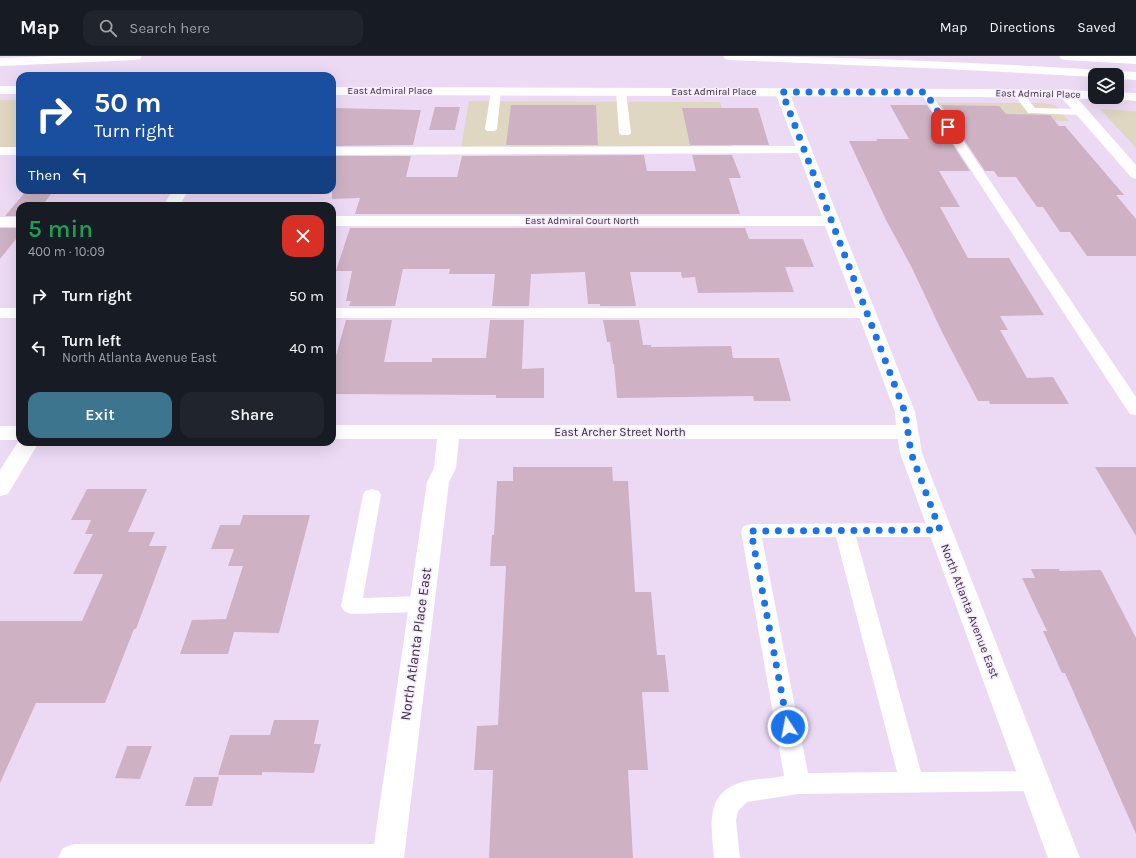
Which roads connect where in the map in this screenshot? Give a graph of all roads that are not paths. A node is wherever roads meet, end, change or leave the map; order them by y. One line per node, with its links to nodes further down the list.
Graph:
1 (136, 56): 5 (main road)
2 (729, 56): 6 (main road)
3 (1065, 56): 4 (main road)
4 (1136, 60)
5 (0, 62)
6 (1136, 76)
7 (0, 90): 8 (main road)
8 (16, 90)
9 (336, 91): 10 (main road, East Admiral Place)
10 (496, 91): 11 (main road, East Admiral Place); 20 (lane)
11 (621, 92): 12 (main road, East Admiral Place); 21 (lane)
12 (782, 92): 13 (main road, East Admiral Place); 23 (main road, North Atlanta Avenue East)
13 (925, 92): 14 (main road, East Admiral Place); 35 (lane)
14 (1018, 93): 15 (main road, East Admiral Place); 19 (lane)
15 (1065, 93): 16 (main road, East Admiral Place); 19 (main road)
16 (1088, 95)
17 (1124, 96): 18 (main road)
18 (1136, 97)
19 (1081, 112): 26 (main road)
20 (491, 129)
21 (625, 133)
22 (336, 150): 23 (lane)
23 (804, 150): 28 (main road, North Atlanta Avenue East)
24 (0, 151): 25 (lane)
25 (16, 151)
26 (1136, 174)
27 (336, 221): 28 (main road, East Admiral Court North)
28 (832, 221): 34 (main road, North Atlanta Avenue East)
29 (0, 222): 30 (main road)
30 (16, 222)
31 (0, 313): 32 (lane)
32 (16, 313)
33 (336, 313): 34 (lane)
34 (867, 313): 38 (main road, North Atlanta Avenue East)
35 (1136, 410)
36 (336, 432): 37 (main road, East Archer Street North)
37 (449, 432): 38 (main road, East Archer Street North); 46 (main road, North Atlanta Place East)
38 (908, 432): 45 (main road, North Atlanta Avenue East)
39 (0, 433): 40 (main road)
40 (16, 433)
41 (26, 446): 42 (main road)
42 (0, 489)
43 (372, 495): 46 (lane)
44 (844, 530): 45 (lane); 48 (lane); 49 (lane)
45 (940, 530): 47 (main road, North Atlanta Avenue East)
46 (422, 604): 51 (main road, North Atlanta Place East)
47 (1034, 781): 48 (lane); 53 (main road, North Atlanta Avenue East)
48 (912, 782): 49 (lane)
49 (798, 784): 52 (lane)
50 (74, 858): 51 (main road)
51 (388, 858)
52 (727, 858)
53 (1064, 858)

